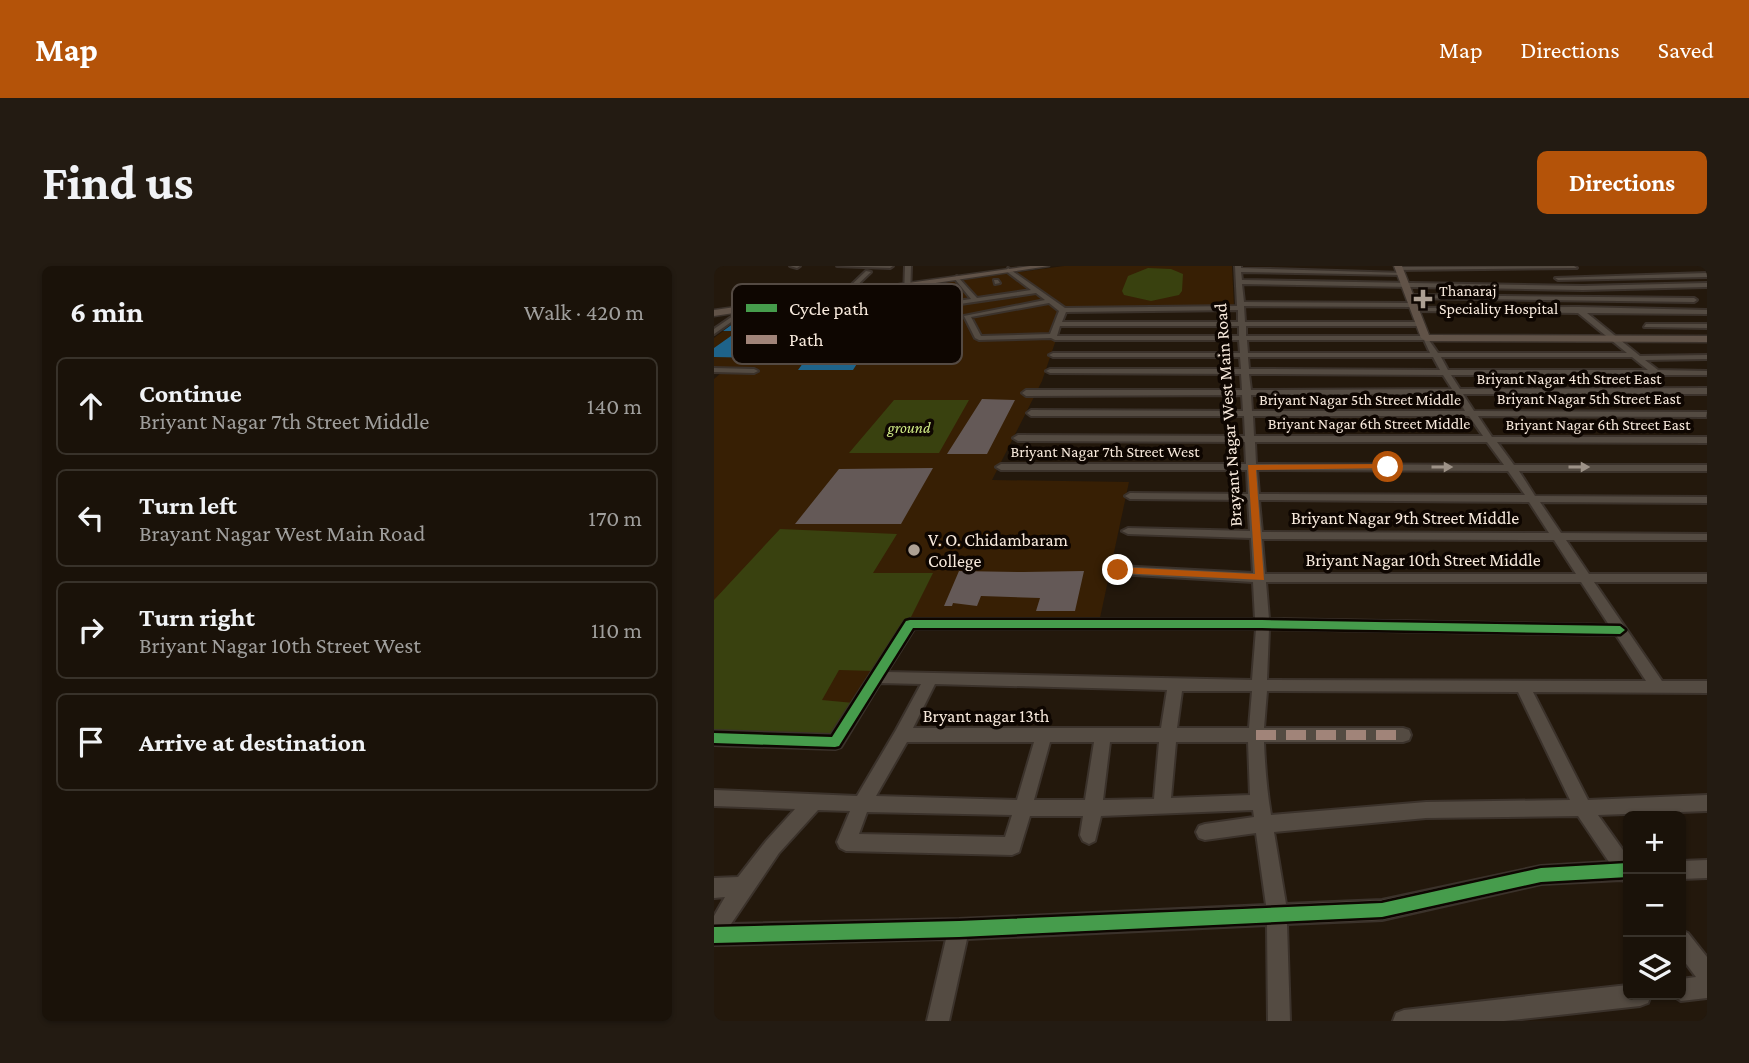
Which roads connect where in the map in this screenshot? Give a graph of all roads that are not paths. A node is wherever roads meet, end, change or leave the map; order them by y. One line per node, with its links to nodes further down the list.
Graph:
1 (840, 266): 2 (street)
2 (853, 266): 3 (street)
3 (890, 266)
4 (908, 266): 24 (street)
5 (1033, 266): 12 (main road)
6 (1045, 266): 12 (main road)
7 (1548, 267): 9 (street); 10 (street)
8 (1640, 267): 17 (street)
9 (1488, 268): 15 (street); 20 (street)
10 (1588, 268)
11 (1315, 269): 14 (street); 15 (street); 22 (street)
12 (1009, 270): 19 (main road); 25 (main road); 37 (street)
13 (868, 272): 23 (street)
14 (1239, 272): 21 (street); 49 (street, Brayant Nagar West Main Road)
15 (1401, 274): 20 (street); 30 (street); 33 (street); 48 (main road)
16 (1707, 275): 17 (street)
17 (1656, 276): 18 (street); 31 (street)
18 (1568, 278): 20 (street); 36 (street)
19 (953, 279): 26 (main road); 27 (street); 28 (street)
20 (1497, 279): 33 (street)
21 (1273, 282): 22 (street); 45 (street)
22 (1318, 283): 29 (street)
23 (855, 284)
24 (907, 284)
25 (914, 284)
26 (915, 284)
27 (956, 284)
28 (958, 284)
29 (1338, 284): 30 (street); 46 (street)
30 (1361, 284): 47 (street)
31 (1675, 285): 32 (street); 36 (street); 41 (street)
32 (1707, 285)
33 (1504, 287): 35 (street)
34 (962, 288): 40 (street)
35 (1556, 288): 36 (street); 39 (street)
36 (1583, 288)
37 (1037, 291): 40 (street); 44 (street)
38 (962, 296): 43 (street)
39 (1569, 299): 41 (street); 48 (street); 54 (street)
40 (975, 300): 43 (street)
41 (1694, 300): 52 (street)
42 (962, 301): 43 (street)
43 (965, 301)
44 (1051, 301): 51 (street); 64 (street)
45 (1278, 304): 46 (street); 49 (street)
46 (1347, 304): 47 (street)
47 (1370, 304): 48 (street)
48 (1412, 304): 54 (street); 59 (main road)
49 (1240, 306): 51 (street); 62 (street, Brayant Nagar West Main Road)
50 (732, 310): 53 (main road)
51 (1063, 310): 58 (street)
52 (1707, 310): 54 (street)
53 (714, 312)
54 (1581, 312): 66 (street)
55 (732, 317): 57 (street)
56 (732, 319): 63 (street)
57 (714, 320)
58 (1058, 324): 62 (street); 64 (street)
59 (1420, 324): 62 (street); 65 (main road)
60 (1646, 326): 61 (street)
61 (1707, 326)
62 (1241, 331): 64 (street); 65 (street); 68 (street, Brayant Nagar West Main Road)
63 (714, 332)
64 (1057, 337)
65 (1426, 338): 66 (main road); 70 (street)
66 (1613, 339): 67 (main road); 71 (street)
67 (1707, 339)
68 (1244, 354): 69 (street); 70 (street); 76 (street, Brayant Nagar West Main Road)
69 (1053, 355)
70 (1435, 355): 71 (street); 77 (street)
71 (1638, 357): 72 (street); 79 (street)
72 (1707, 357)
73 (714, 370): 74 (street)
74 (754, 371)
75 (1049, 371): 76 (street)
76 (1245, 373): 77 (street); 84 (street, Brayant Nagar West Main Road)
77 (1444, 373): 79 (street); 83 (street)
78 (1707, 373): 79 (street)
79 (1658, 374): 82 (street)
80 (1707, 391): 82 (street, Briyant Nagar 4th Street East)
81 (1031, 392): 84 (street, Briyant Nagar 4th Street East)
82 (1680, 392): 83 (street, Briyant Nagar 4th Street East); 85 (street)
83 (1458, 393): 84 (street, Briyant Nagar 4th Street East); 88 (street)
84 (1247, 394): 90 (street, Brayant Nagar West Main Road)
85 (1689, 399)
86 (1697, 407): 89 (street)
87 (1031, 413): 90 (street, Briyant Nagar 5th Street Middle)
88 (1472, 414): 89 (street, Briyant Nagar 5th Street East); 90 (street, Briyant Nagar 5th Street Middle); 93 (street)
89 (1707, 414)
90 (1248, 415): 92 (street, Brayant Nagar West Main Road)
91 (1018, 438): 92 (street, Briyant Nagar 6th Street Middle)
92 (1250, 438): 93 (street, Briyant Nagar 6th Street Middle); 96 (street, Brayant Nagar West Main Road)
93 (1488, 439): 94 (street, Briyant Nagar 6th Street East); 97 (street)
94 (1707, 440)
95 (1001, 467): 96 (street, Briyant Nagar 7th Street West)
96 (1251, 467): 97 (street, Briyant Nagar 7th Street West, one-way to 97); 100 (street, Brayant Nagar West Main Road)
97 (1511, 467): 98 (street, Briyant Nagar 7th Street West, one-way to 98); 101 (street)
98 (1707, 468)
99 (1130, 496): 100 (street)
100 (1253, 498): 101 (street); 104 (street, Brayant Nagar West Main Road)
101 (1532, 499): 102 (street); 105 (street)
102 (1707, 500)
103 (1128, 531): 104 (street, Briyant Nagar 9th Street Middle)
104 (1255, 536): 105 (street, Briyant Nagar 9th Street Middle); 108 (street, Brayant Nagar West Main Road)
105 (1555, 536): 106 (street, Briyant Nagar 9th Street Middle); 109 (street)
106 (1707, 537)
107 (1118, 570): 108 (street, Briyant Nagar 10th Street Middle)
108 (1261, 578): 109 (street, Briyant Nagar 10th Street Middle); 111 (street, Brayant Nagar West Main Road)
109 (1585, 578): 110 (street, Briyant Nagar 10th Street Middle); 112 (street)
110 (1707, 578)
111 (1262, 625): 112 (street); 113 (street); 116 (street, Brayant Nagar West Main Road)
112 (1619, 630): 118 (street)
113 (876, 677): 114 (street); 126 (street)
114 (931, 678): 115 (street); 120 (street)
115 (1175, 685): 116 (street); 125 (street)
116 (1259, 685): 117 (street); 122 (street, Brayant Nagar West Main Road)
117 (1522, 685): 118 (street); 133 (street)
118 (1657, 686): 119 (street)
119 (1707, 687)
120 (902, 735): 121 (street, Bryant nagar 13th); 131 (street, Bryant nagar 13th)
121 (1044, 735): 124 (street, Bryant nagar 13th); 134 (street)
122 (1256, 735): 123 (street, Bryant nagar 13th); 125 (street, Bryant nagar 13th); 129 (street, Brayant Nagar West Main Road)
123 (1403, 735)
124 (1103, 736): 125 (street, Bryant nagar 13th); 135 (street)
125 (1168, 736): 132 (street)
126 (714, 738)
127 (714, 798): 128 (street)
128 (816, 801): 131 (street); 143 (street)
129 (1262, 802): 132 (street); 136 (street, Brayant Nagar West Main Road)
130 (1707, 803): 133 (street)
131 (862, 804): 134 (street); 134 (street, Bryant nagar 13th)
132 (1162, 807): 135 (street)
133 (1583, 808): 136 (street); 139 (street)
134 (1023, 809): 135 (street)
135 (1094, 809): 138 (street)
136 (1263, 826): 137 (street); 145 (street, Brayant Nagar West Main Road)
137 (1205, 832)
138 (1089, 835)
139 (1623, 865)
140 (1707, 869): 141 (street)
141 (1686, 870)
142 (1623, 871): 145 (street)
143 (741, 887): 144 (street); 147 (street)
144 (714, 888)
145 (1277, 913): 146 (street); 154 (street, Brayant Nagar West Main Road)
146 (959, 929): 147 (street); 153 (street)
147 (714, 935)
148 (1686, 947): 149 (street)
149 (1707, 974)
150 (1707, 986): 151 (street)
151 (1686, 989)
152 (1623, 997): 155 (street)
153 (938, 1021)
154 (1279, 1021)
155 (1404, 1021)

